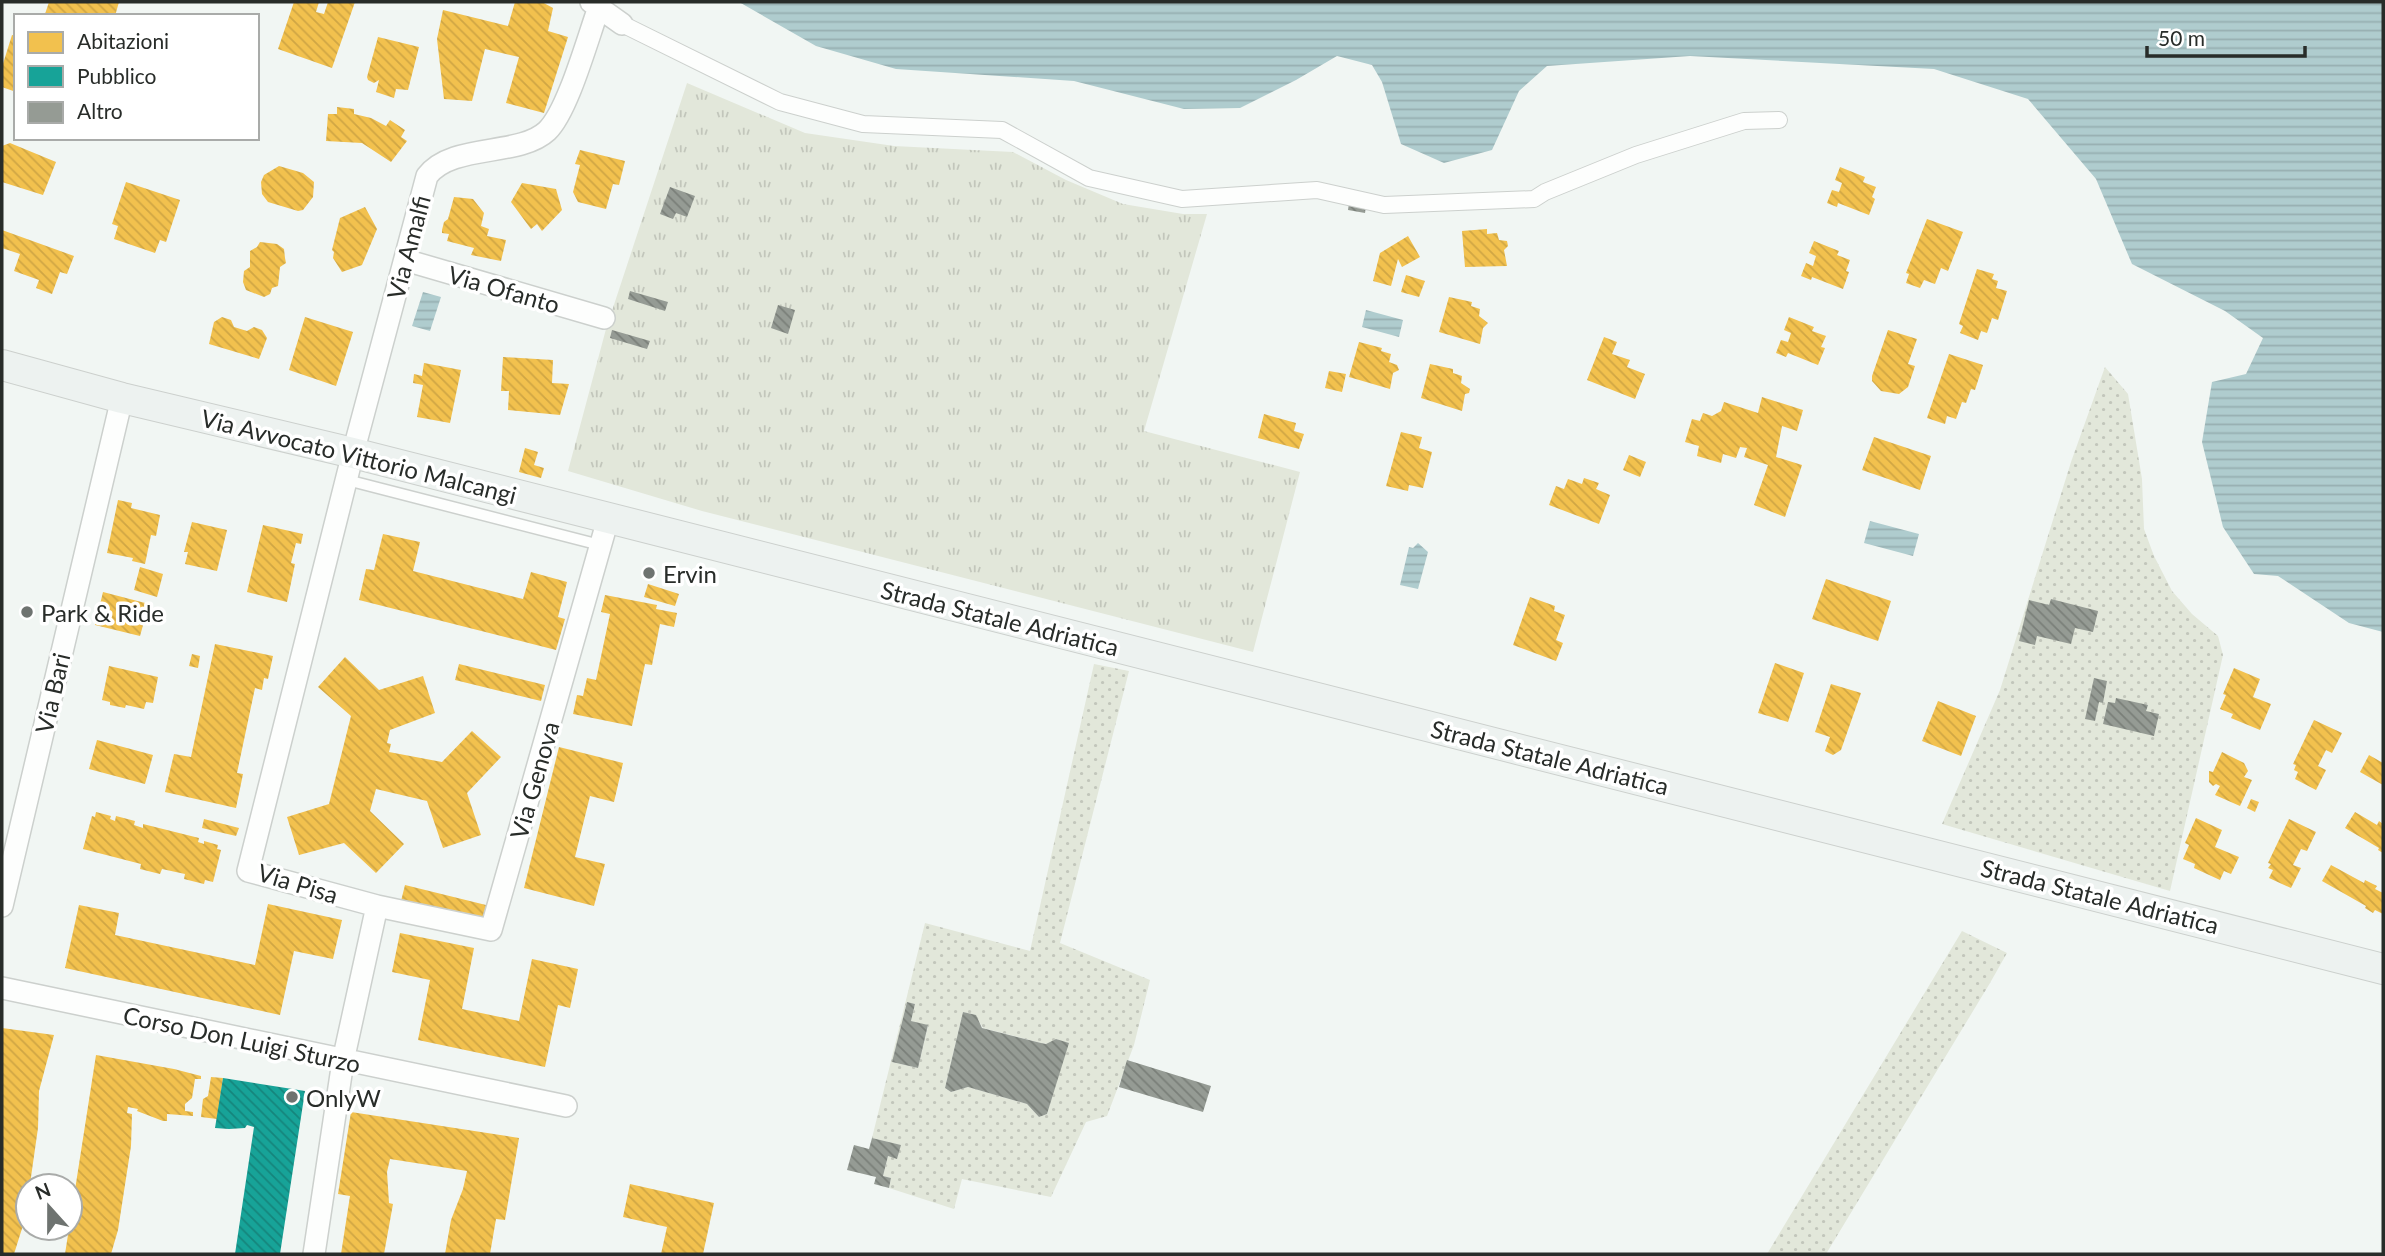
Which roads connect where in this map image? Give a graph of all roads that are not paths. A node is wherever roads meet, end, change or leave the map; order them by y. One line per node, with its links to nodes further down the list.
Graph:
1 (595, 4): 2 (street); 4 (street, Via Amalfi)
2 (622, 24): 3 (street)
3 (1779, 120)
4 (405, 260): 5 (street, Via Ofanto); 8 (street, Via Amalfi)
5 (604, 318)
6 (2, 365): 7 (main road, Via Avvocato Vittorio Malcangi)
7 (122, 398): 8 (main road, Via Avvocato Vittorio Malcangi); 11 (street, Via Bari)
8 (357, 463): 9 (main road, Via Avvocato Vittorio Malcangi); 12 (street, Via Pisa)
9 (604, 532): 10 (main road, Via Avvocato Vittorio Malcangi); 12 (street, Via Genova)
10 (717, 546): 13 (main road, Strada Statale Adriatica)
11 (2, 906)
12 (377, 906): 15 (street)
13 (2383, 969)
14 (2, 988): 15 (street, Corso Don Luigi Sturzo)
15 (344, 1061): 16 (street, Corso Don Luigi Sturzo); 17 (street)
16 (566, 1106)
17 (314, 1254)

